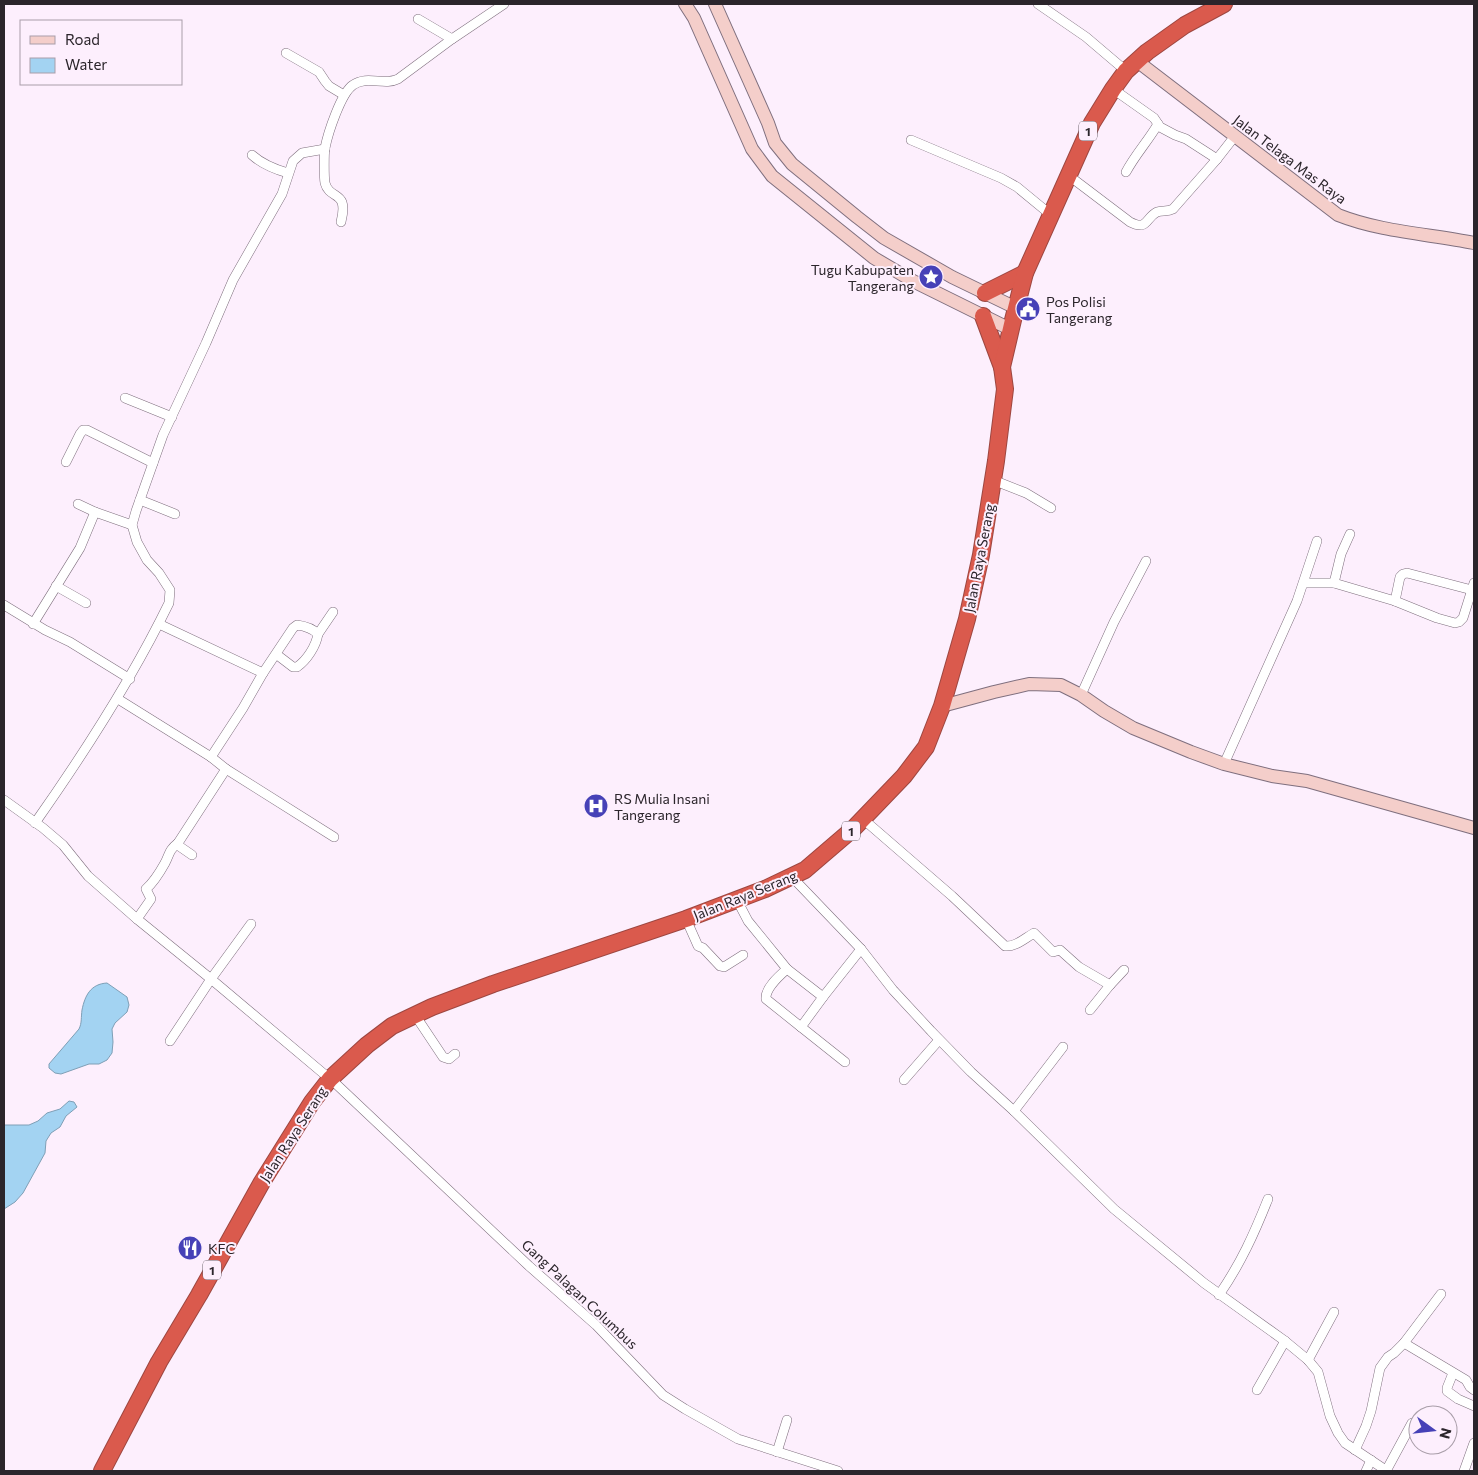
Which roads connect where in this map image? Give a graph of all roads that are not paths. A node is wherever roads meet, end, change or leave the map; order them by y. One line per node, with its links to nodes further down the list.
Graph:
1 (504, 4): 7 (street)
2 (685, 4): 21 (main road)
3 (715, 4): 18 (main road)
4 (1038, 4): 9 (street)
5 (1224, 4): 9 (highway, Jalan Raya Serang / 1)
6 (418, 19): 7 (street)
7 (452, 39): 11 (street)
8 (286, 53): 11 (street)
9 (1131, 66): 10 (highway, Jalan Raya Serang / 1); 13 (main road, Jalan Telaga Mas Raya)
10 (1113, 89): 12 (street); 22 (highway, Jalan Raya Serang / 1)
11 (344, 95): 15 (street)
12 (1158, 124): 17 (street); 19 (street)
13 (1234, 136): 17 (street); 25 (main road, Jalan Telaga Mas Raya)
14 (911, 140): 23 (street)
15 (324, 149): 20 (street); 24 (street)
16 (252, 155): 20 (street)
17 (1217, 160): 22 (street)
18 (792, 164): 21 (main road); 27 (main road)
19 (1126, 172)
20 (288, 173): 33 (street)
21 (772, 176): 29 (main road)
22 (1068, 176): 23 (highway, Jalan Raya Serang / 1)
23 (1051, 215): 26 (highway, Jalan Raya Serang / 1)
24 (341, 222)
25 (1474, 243)
26 (1025, 273): 27 (highway); 28 (highway, Jalan Raya Serang / 1)
27 (985, 293): 28 (main road)
28 (1016, 308): 30 (highway, Jalan Raya Serang / 1)
29 (983, 316): 30 (main road); 31 (highway)
30 (1010, 329): 31 (highway, Jalan Raya Serang / 1)
31 (1002, 366): 36 (highway, Jalan Raya Serang / 1)
32 (125, 398): 33 (street)
33 (172, 417): 35 (street)
34 (66, 462): 35 (street)
35 (154, 464): 37 (street)
36 (993, 480): 39 (street); 62 (highway, Jalan Raya Serang / 1)
37 (140, 500): 41 (street); 42 (street)
38 (78, 504): 40 (street)
39 (1051, 508)
40 (96, 512): 42 (street); 48 (street)
41 (175, 514)
42 (132, 525): 55 (street)
43 (1350, 534): 47 (street)
44 (1317, 541): 46 (street)
45 (1146, 561): 60 (street)
46 (1304, 583): 47 (street); 64 (street)
47 (1334, 583): 50 (street)
48 (56, 586): 51 (street); 54 (street)
49 (1473, 586): 50 (street); 50 (street)
50 (1395, 601)
51 (86, 603)
52 (4, 605): 54 (street)
53 (333, 612): 56 (street)
54 (33, 624): 59 (street)
55 (159, 624): 58 (street); 59 (street)
56 (318, 634): 57 (street); 57 (street)
57 (276, 654): 58 (street)
58 (263, 674): 63 (street)
59 (130, 679): 61 (street)
60 (1081, 696): 62 (main road); 64 (main road)
61 (118, 699): 63 (street); 68 (street)
62 (942, 706): 67 (highway, Jalan Raya Serang / 1)
63 (211, 757): 65 (street)
64 (1224, 764): 69 (main road)
65 (226, 770): 70 (street); 71 (street)
66 (4, 800): 68 (street, Gang Palagan Columbus)
67 (863, 819): 73 (highway, Jalan Raya Serang / 1); 83 (street)
68 (35, 823): 75 (street, Gang Palagan Columbus)
69 (1474, 828)
70 (334, 837)
71 (178, 843): 72 (street); 75 (street)
72 (192, 855)
73 (791, 876): 74 (highway, Jalan Raya Serang / 1); 78 (street)
74 (737, 900): 76 (highway, Jalan Raya Serang / 1); 80 (street)
75 (137, 919): 82 (street, Gang Palagan Columbus)
76 (686, 920): 79 (street); 86 (highway, Jalan Raya Serang / 1)
77 (251, 924): 82 (street)
78 (861, 949): 84 (street); 88 (street)
79 (743, 955)
80 (787, 969): 84 (street); 87 (street)
81 (1124, 970): 83 (street)
82 (211, 979): 89 (street); 94 (street, Gang Palagan Columbus)
83 (1110, 985): 85 (street)
84 (823, 996): 87 (street)
85 (1090, 1010)
86 (415, 1015): 91 (street); 94 (highway, Jalan Raya Serang / 1)
87 (801, 1027): 92 (street)
88 (939, 1040): 93 (street); 95 (street)
89 (170, 1041)
90 (1063, 1047): 95 (street)
91 (455, 1054)
92 (845, 1062)
93 (904, 1080)
94 (333, 1081): 106 (highway, Jalan Raya Serang / 1); 112 (street, Gang Palagan Columbus)
95 (1014, 1111): 98 (street)
96 (1268, 1198): 98 (street)
97 (1441, 1294): 101 (street)
98 (1219, 1295): 100 (street)
99 (1334, 1312): 102 (street)
100 (1286, 1341): 102 (street); 104 (street)
101 (1404, 1343): 103 (street); 111 (street)
102 (1308, 1360): 111 (street)
103 (1453, 1372): 105 (street); 107 (street)
104 (1257, 1390)
105 (1474, 1390)
106 (139, 1398): 114 (highway, Jalan Raya Serang / 1); 115 (highway, Jalan Raya Serang / 1)
107 (1474, 1406)
108 (787, 1420): 112 (street)
109 (1408, 1431): 118 (street)
110 (1474, 1442): 119 (street)
111 (1355, 1450): 113 (street)
112 (777, 1452): 116 (street, Gang Palagan Columbus)
113 (1371, 1460): 117 (street); 118 (street)
114 (92, 1471)
115 (102, 1471)
116 (838, 1471)
117 (1366, 1471)
118 (1387, 1471)
119 (1464, 1471)

